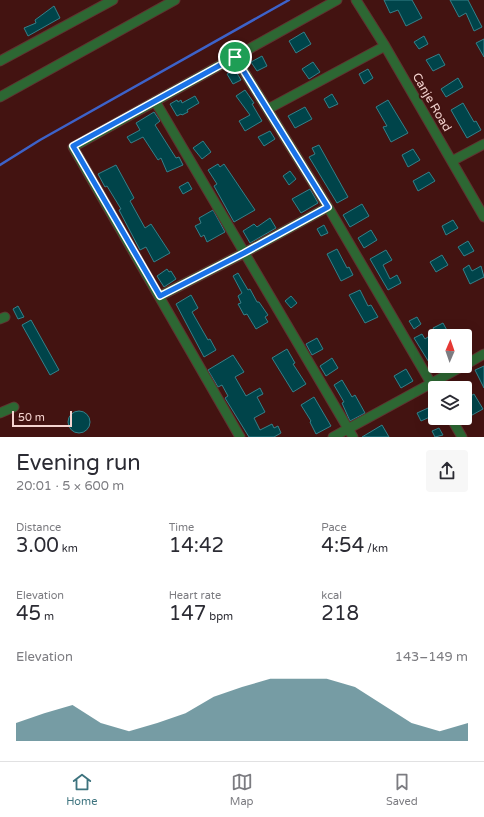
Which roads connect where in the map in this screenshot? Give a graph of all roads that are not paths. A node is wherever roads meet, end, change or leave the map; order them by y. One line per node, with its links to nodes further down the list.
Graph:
1 (113, 0): 7 (street)
2 (175, 0): 8 (street)
3 (337, 0): 6 (street)
4 (356, 0): 5 (street, Canje Road)
5 (385, 46): 10 (street); 12 (street, Canje Road)
6 (235, 57): 9 (street); 10 (street)
7 (0, 61)
8 (0, 97)
9 (155, 101): 15 (street); 16 (street)
10 (268, 109): 13 (street)
11 (484, 144): 12 (street)
12 (452, 161): 14 (street, Canje Road)
13 (328, 207): 15 (street); 20 (street)
14 (484, 217)
15 (244, 253): 16 (street); 26 (street)
16 (160, 296): 27 (street)
17 (484, 354): 18 (street)
18 (472, 361)
19 (453, 373): 21 (street)
20 (430, 381)
21 (441, 381)
22 (428, 390): 26 (street)
23 (14, 407): 24 (street)
24 (0, 413)
25 (455, 425): 29 (street)
26 (350, 433): 28 (street)
27 (240, 437)
28 (333, 437)
29 (462, 437)

